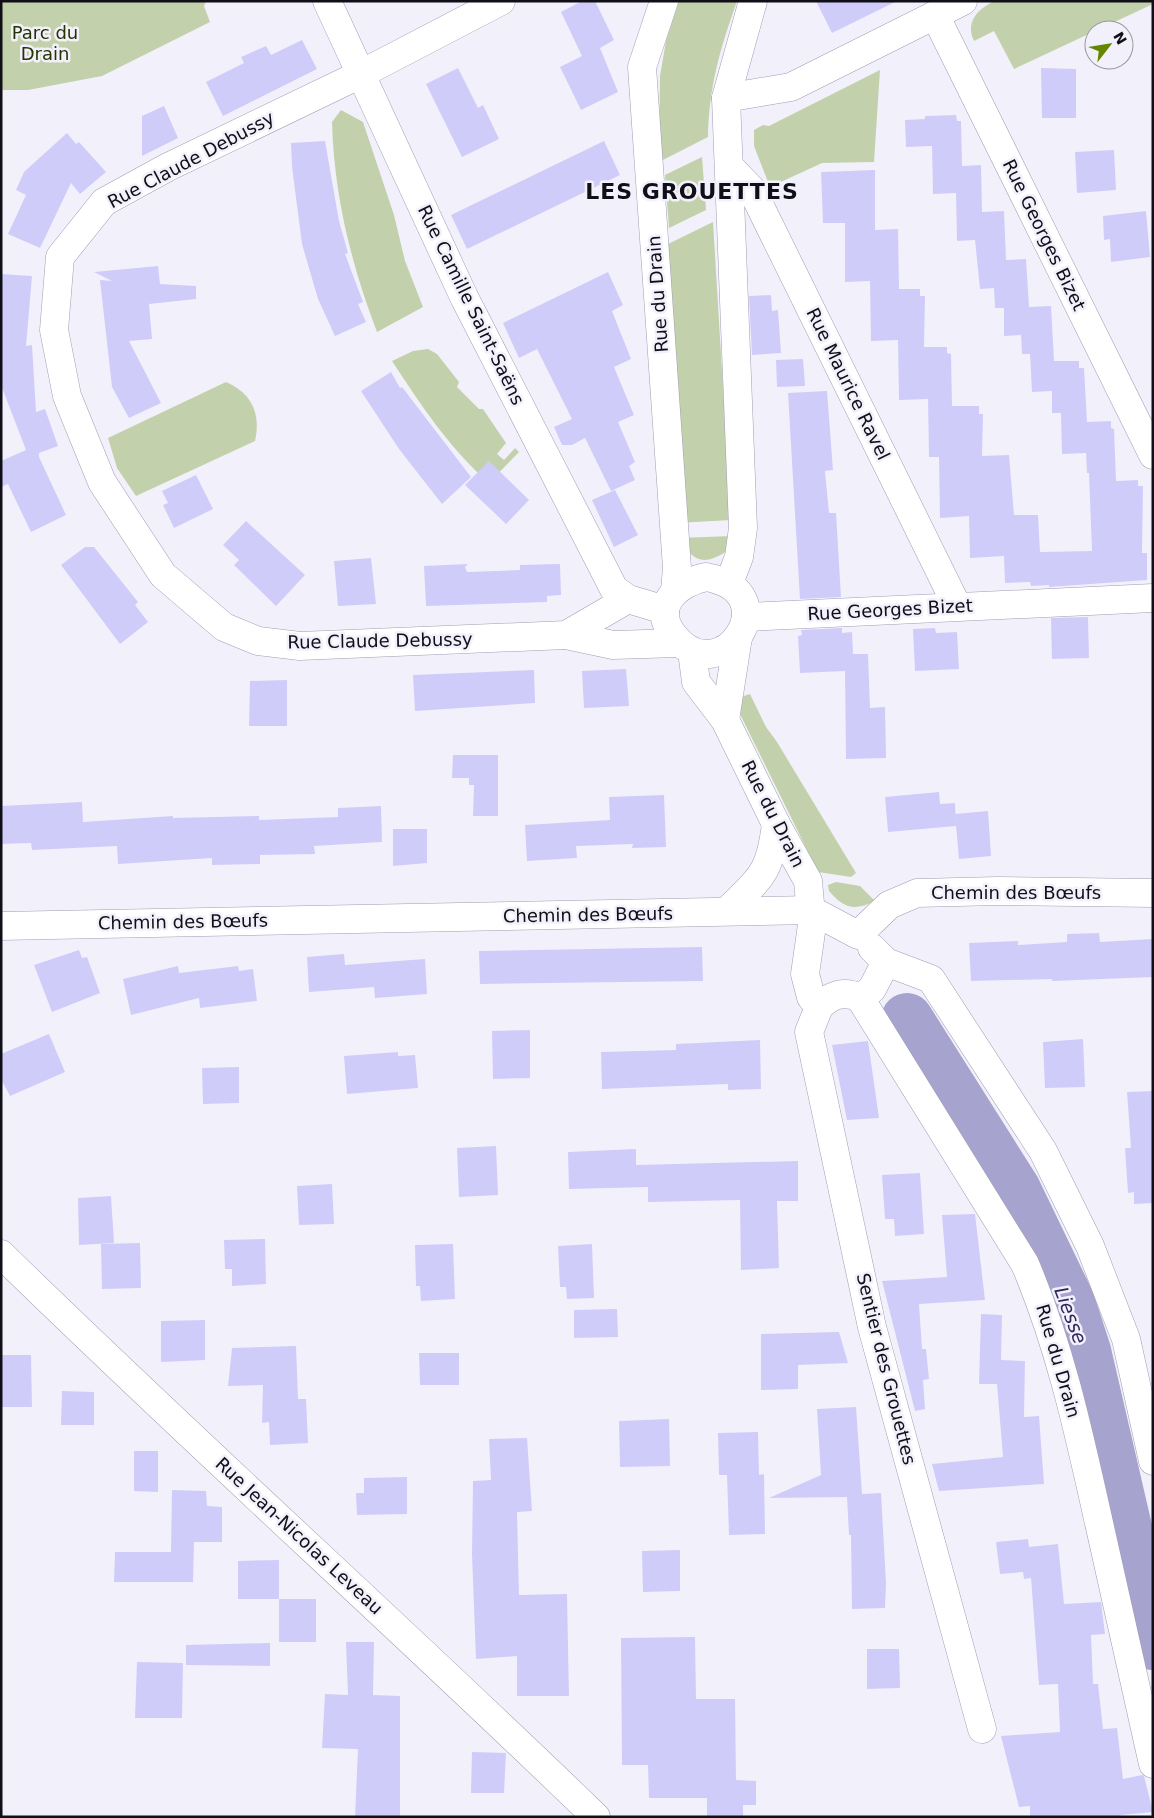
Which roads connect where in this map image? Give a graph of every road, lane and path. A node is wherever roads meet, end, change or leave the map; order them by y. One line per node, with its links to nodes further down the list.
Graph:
1 (501, 1): 7 (street, Rue Claude Debussy)
2 (664, 1): 14 (street, Rue du Drain)
3 (753, 1): 8 (street)
4 (963, 1): 6 (street)
5 (335, 4): 7 (street, Rue Camille Saint-Saëns)
6 (935, 14): 8 (street); 10 (street, Rue Georges Bizet)
7 (361, 74): 13 (street, Rue Camille Saint-Saëns); 17 (street, Rue Claude Debussy)
8 (726, 98): 9 (street)
9 (730, 167): 11 (street); 15 (street, Rue Maurice Ravel)
10 (1153, 455)
11 (728, 583): 14 (street); 16 (street)
12 (1153, 598): 15 (street, Rue Georges Bizet)
13 (628, 599): 14 (street); 17 (street, Rue Claude Debussy)
14 (670, 600): 18 (street)
15 (957, 606): 16 (street, Rue Georges Bizet)
16 (742, 627): 18 (street); 19 (street)
17 (566, 635): 18 (street)
18 (685, 647): 19 (street, Rue du Drain)
19 (725, 720): 20 (street, Rue du Drain)
20 (776, 824): 22 (street, Rue du Drain); 23 (street)
21 (1153, 893): 25 (street, Chemin des Bœufs)
22 (811, 910): 23 (street, Chemin des Bœufs); 25 (street, Chemin des Bœufs); 28 (street, Rue du Drain)
23 (727, 911): 24 (street, Chemin des Bœufs)
24 (1, 926)
25 (858, 935): 26 (street)
26 (886, 962): 27 (street); 30 (street)
27 (860, 998): 28 (street); 32 (street, Rue du Drain)
28 (819, 1007): 31 (street, Sentier des Grouettes)
29 (1, 1254): 33 (street, Rue Jean-Nicolas Leveau)
30 (1153, 1461)
31 (982, 1729)
32 (1153, 1764)
33 (596, 1817)

